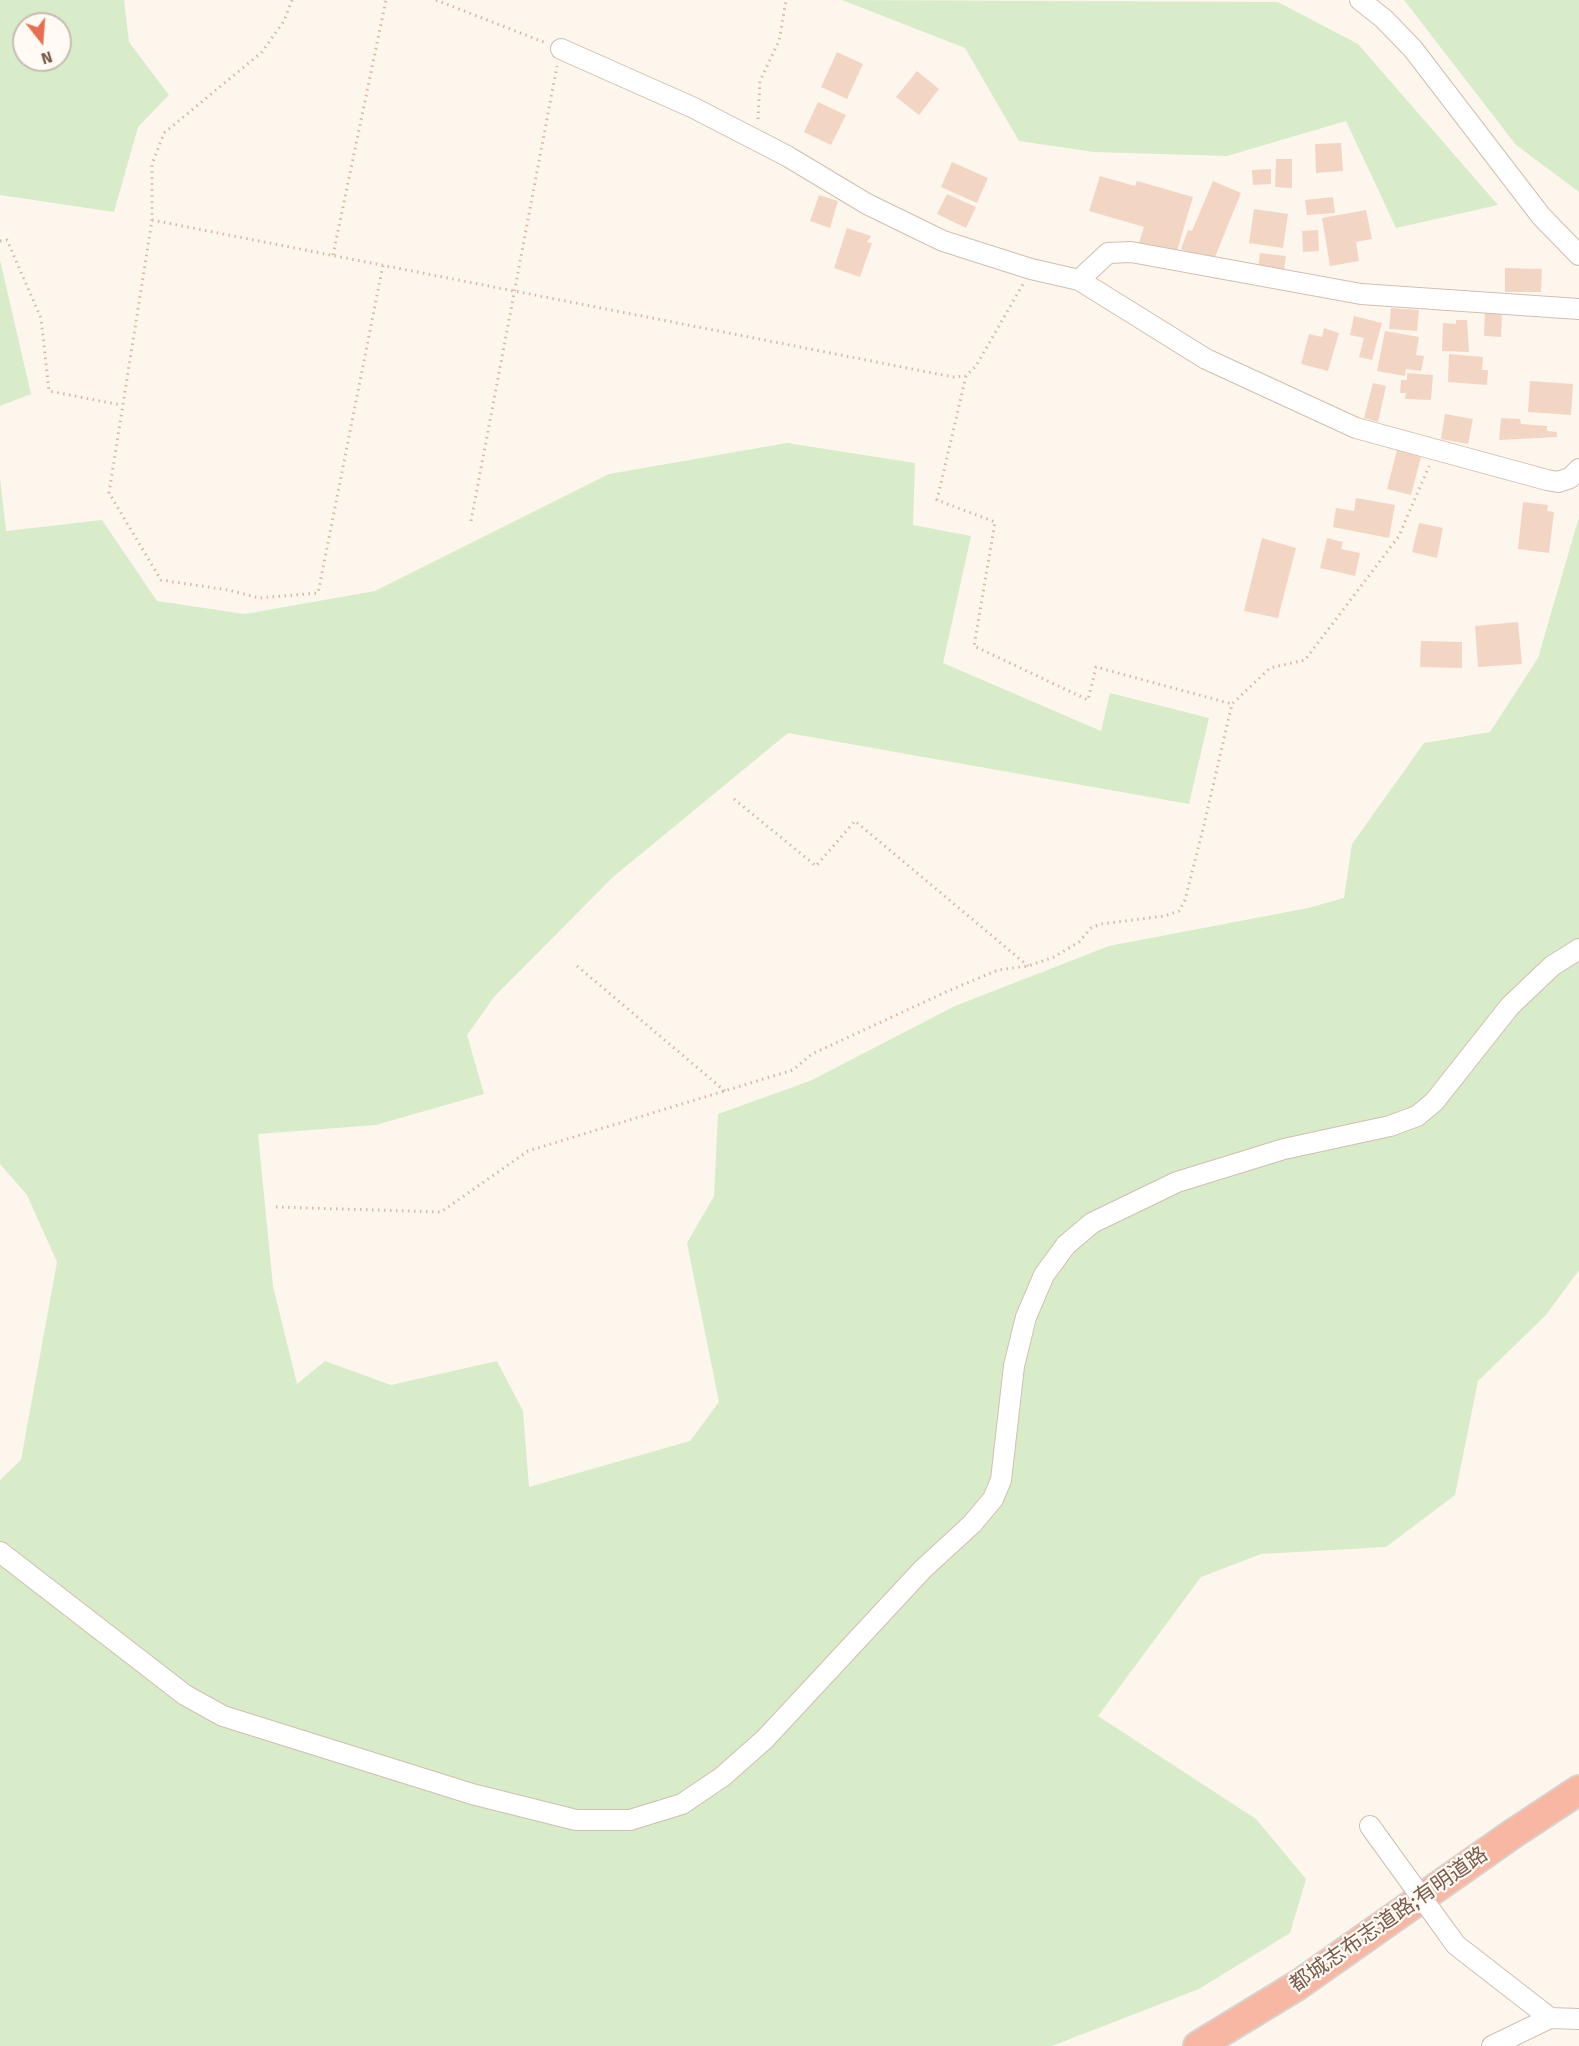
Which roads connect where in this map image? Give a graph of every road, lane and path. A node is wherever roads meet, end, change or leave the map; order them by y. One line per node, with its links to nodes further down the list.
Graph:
1 (292, 0): 8 (path)
2 (386, 0): 10 (path)
3 (436, 0): 6 (path)
4 (786, 0): 7 (path)
5 (1360, 0): 11 (street)
6 (561, 48): 7 (street); 15 (path)
7 (757, 141): 13 (street)
8 (152, 220): 10 (path); 18 (path)
9 (0, 241): 18 (path)
10 (333, 255): 12 (path)
11 (1579, 255)
12 (383, 265): 15 (path); 18 (path)
13 (1031, 269): 14 (street); 17 (path)
14 (1079, 280): 16 (street); 19 (street)
15 (516, 291): 17 (path); 21 (path)
16 (1579, 309)
17 (966, 376): 22 (path)
18 (121, 405)
19 (1436, 450): 20 (street); 22 (path)
20 (1579, 469)
21 (471, 521)
22 (1232, 704): 26 (path)
23 (734, 799): 26 (path)
24 (1579, 949): 29 (street)
25 (577, 966): 27 (path)
26 (1028, 966): 27 (path)
27 (725, 1091): 28 (path)
28 (276, 1207)
29 (0, 1552)
30 (1579, 1790): 34 (highway, 都城志布志道路;有明道路)
31 (1375, 1833): 32 (street, bridge)
32 (1550, 2018): 33 (street); 35 (street)
33 (1579, 2019)
34 (1198, 2046)
35 (1492, 2046)

